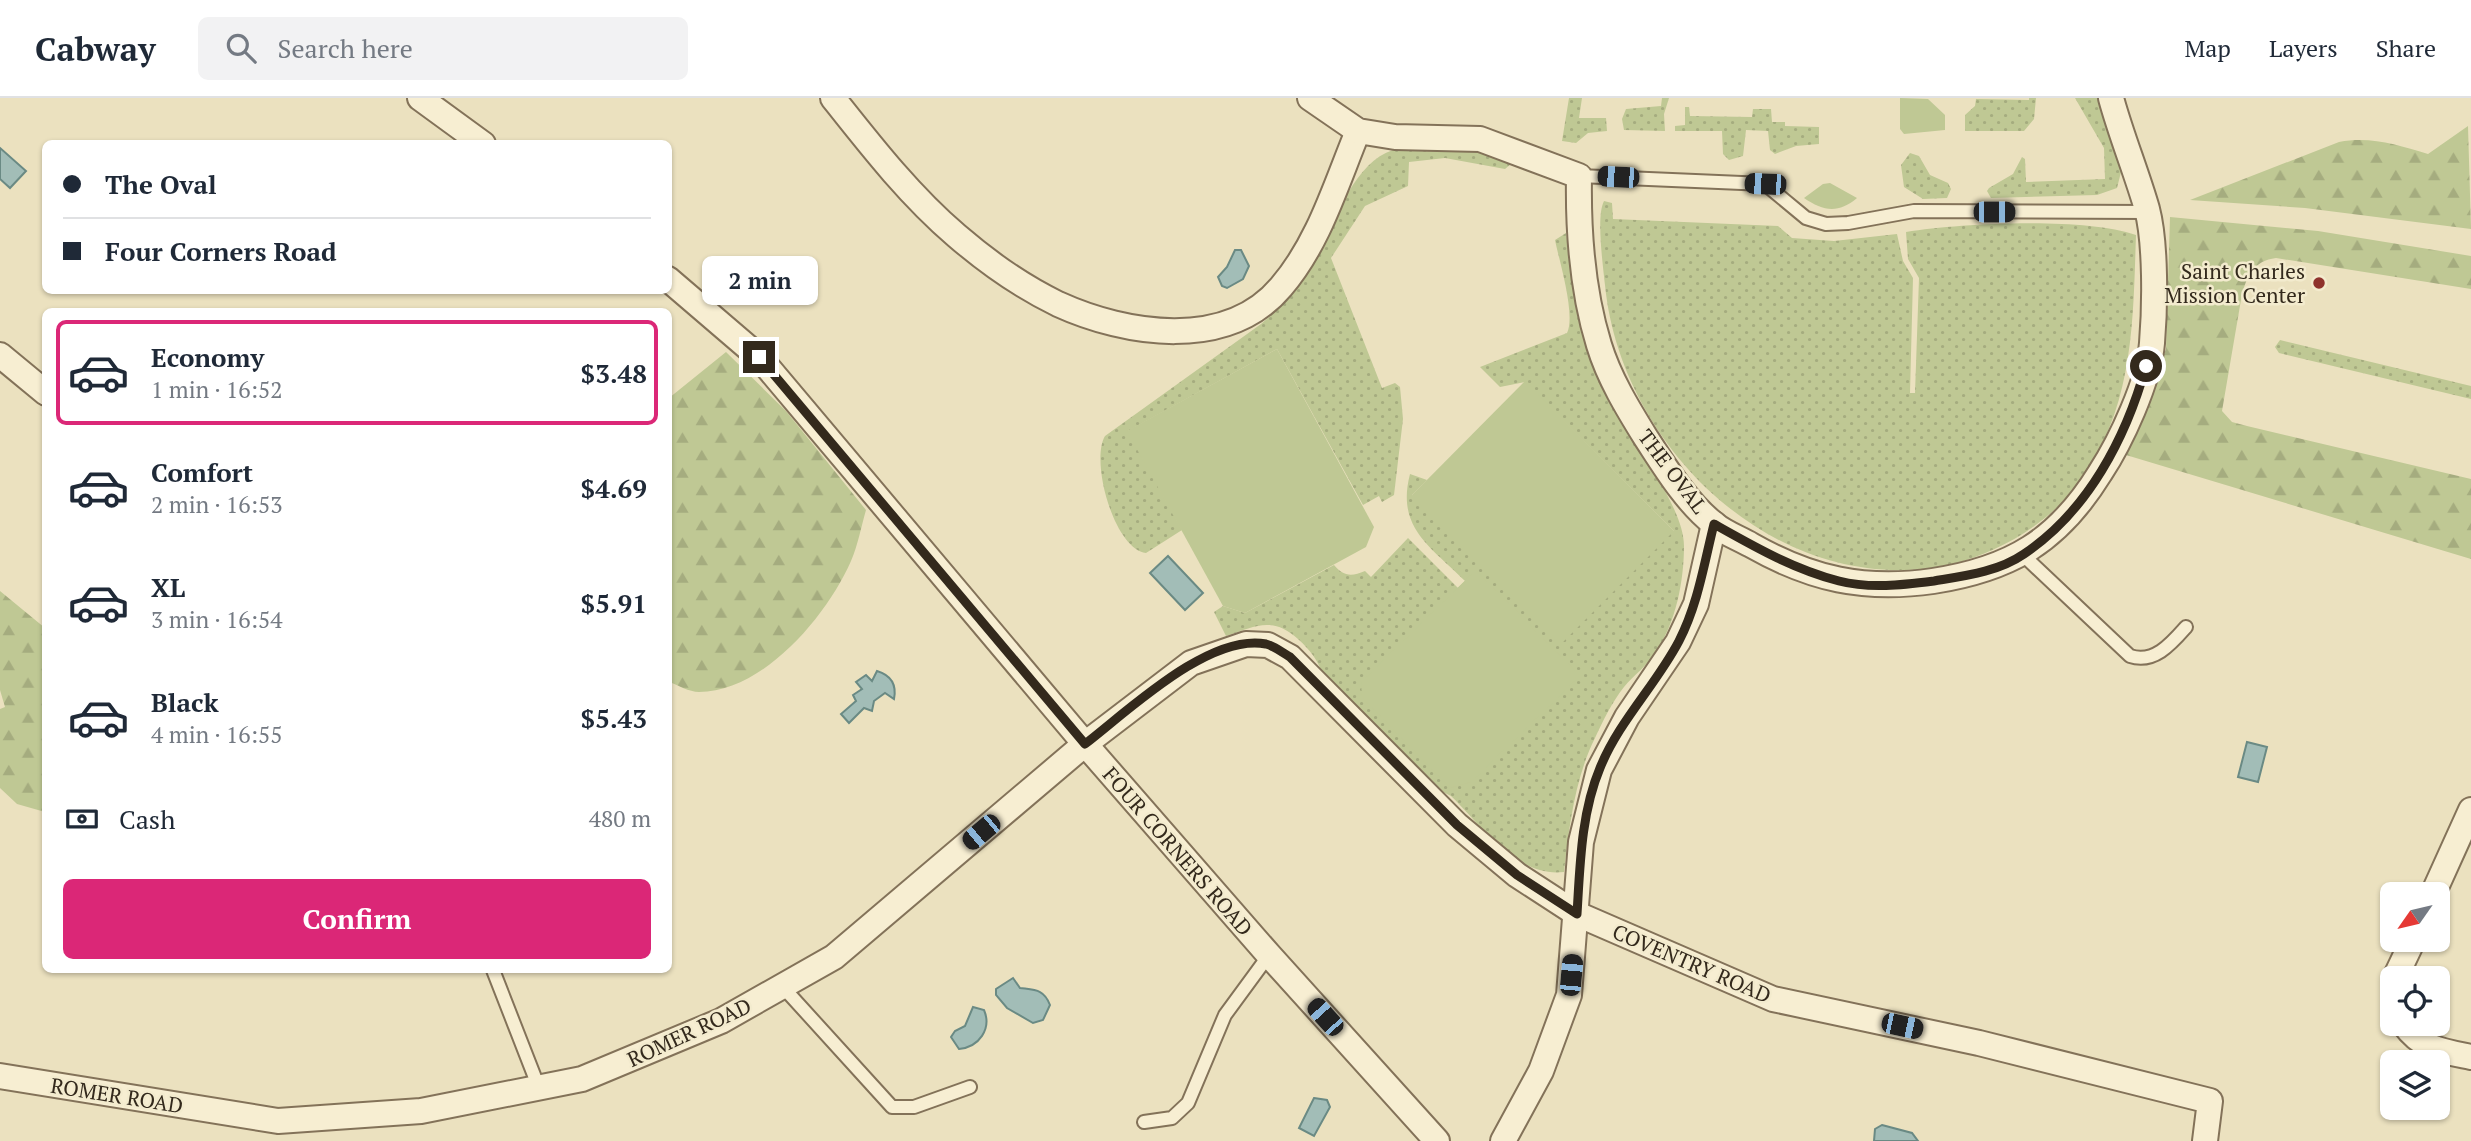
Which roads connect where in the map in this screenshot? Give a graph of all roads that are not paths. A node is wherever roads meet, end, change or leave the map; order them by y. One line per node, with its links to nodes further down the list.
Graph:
1 (420, 98): 6 (street)
2 (833, 98): 5 (street)
3 (1310, 98): 5 (street)
4 (2111, 98): 8 (street, THE OVAL)
5 (1358, 131): 7 (street)
6 (478, 140)
7 (1579, 176): 8 (lane); 12 (street, THE OVAL)
8 (2148, 212): 13 (street, THE OVAL)
9 (672, 282): 16 (street, FOUR CORNERS ROAD)
10 (0, 355): 11 (street)
11 (42, 390)
12 (1714, 524): 13 (street, THE OVAL); 19 (street)
13 (2023, 555): 14 (lane)
14 (2186, 627)
15 (1268, 645): 16 (street, ROMER ROAD); 19 (street, COVENTRY ROAD)
16 (1085, 744): 20 (street, FOUR CORNERS ROAD); 22 (street, ROMER ROAD)
17 (2471, 810): 18 (street)
18 (2438, 882)
19 (1577, 914): 31 (street); 32 (street, COVENTRY ROAD)
20 (1269, 955): 28 (lane); 30 (street, FOUR CORNERS ROAD)
21 (494, 973): 27 (lane)
22 (782, 986): 26 (lane); 27 (street, ROMER ROAD)
23 (2412, 1036): 24 (street)
24 (2471, 1057)
25 (0, 1076): 29 (street, ROMER ROAD)
26 (970, 1087)
27 (539, 1088): 29 (street, ROMER ROAD)
28 (1144, 1122)
29 (273, 1131)
30 (1437, 1141)
31 (1503, 1141)
32 (2205, 1141)

